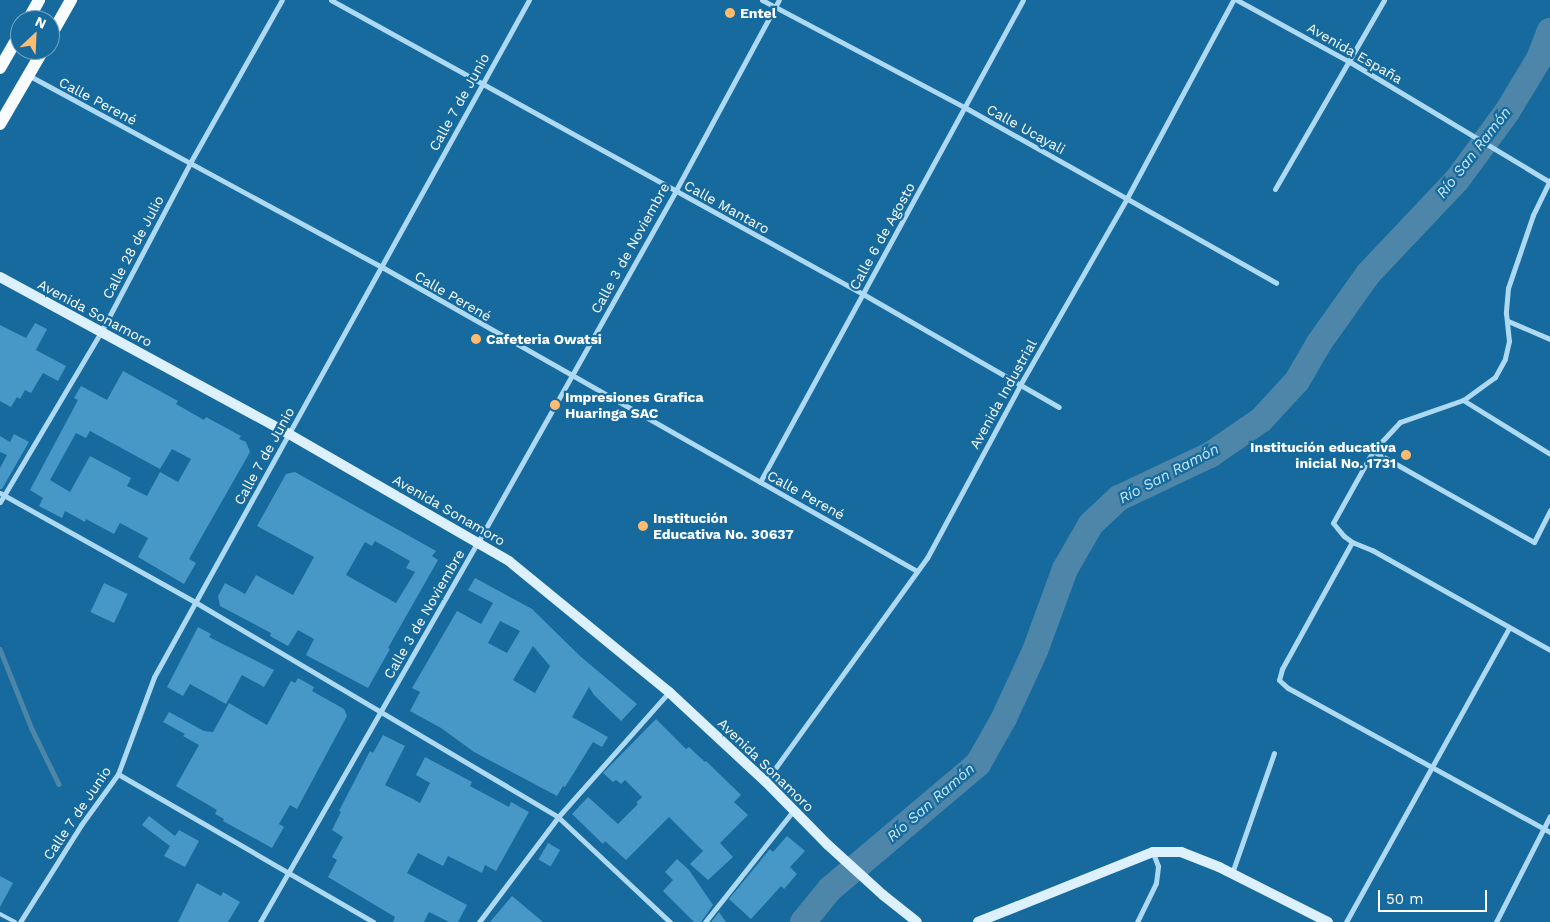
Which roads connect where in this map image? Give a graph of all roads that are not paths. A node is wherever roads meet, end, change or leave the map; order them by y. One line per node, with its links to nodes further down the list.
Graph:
1 (71, 0): 11 (main road)
2 (282, 0): 20 (street, Calle 28 de Julio)
3 (331, 0): 17 (street, Calle Mantaro)
4 (529, 0): 17 (street, Calle 7 de Junio)
5 (762, 0): 10 (street, Calle Ucayali)
6 (779, 0): 10 (street, Calle 3 de Noviembre)
7 (1023, 0): 18 (street, Calle 6 de Agosto)
8 (1235, 0): 14 (street, Avenida España); 24 (street, Avenida Industrial)
9 (1384, 0): 14 (street)
10 (775, 7): 18 (street, Calle Ucayali); 23 (street, Calle 3 de Noviembre)
11 (60, 19)
12 (10, 51): 15 (main road)
13 (36, 60): 16 (main road)
14 (1350, 62): 21 (street, Avenida España); 22 (street)
15 (0, 68)
16 (28, 75): 19 (main road); 20 (street, Calle Perené)
17 (481, 84): 23 (street, Calle Mantaro); 25 (street, Calle 7 de Junio)
18 (966, 108): 24 (street, Calle Ucayali); 28 (street, Calle 6 de Agosto)
19 (0, 124)
20 (190, 163): 25 (street, Calle Perené); 30 (street, Calle 28 de Julio)
21 (1550, 181): 29 (street)
22 (1275, 189)
23 (675, 192): 28 (street, Calle Mantaro); 32 (street, Calle 3 de Noviembre)
24 (1127, 198): 27 (street, Calle Ucayali); 33 (street, Avenida Industrial)
25 (382, 267): 32 (street, Calle Perené); 36 (street, Calle 7 de Junio)
26 (0, 277): 30 (main road, Avenida Sonamoro)
27 (1276, 283)
28 (863, 294): 33 (street, Calle Mantaro); 39 (street, Calle 6 de Agosto)
29 (1508, 321): 31 (street); 34 (street)
30 (101, 332): 36 (main road, Avenida Sonamoro); 40 (street, Calle 28 de Julio)
31 (1550, 339)
32 (572, 376): 39 (street, Calle Perené); 43 (street, Calle 3 de Noviembre)
33 (1020, 385): 35 (street, Calle Mantaro); 45 (street, Avenida Industrial)
34 (1463, 400): 37 (street); 38 (street)
35 (1059, 407)
36 (289, 434): 43 (main road, Avenida Sonamoro); 46 (street, Calle 7 de Junio)
37 (1374, 451): 42 (street); 44 (street)
38 (1550, 454)
39 (760, 482): 45 (street, Calle Perené)
40 (2, 494): 41 (street, Calle 28 de Julio); 46 (street)
41 (0, 502)
42 (1550, 510)
43 (478, 542): 49 (main road, Avenida Sonamoro); 50 (street, Calle 3 de Noviembre)
44 (1352, 542): 47 (street); 52 (street)
45 (917, 571): 54 (street, Avenida Industrial)
46 (195, 602): 50 (street); 53 (street, Calle 7 de Junio)
47 (1509, 628): 48 (street); 52 (street)
48 (1550, 650)
49 (669, 692): 54 (main road, Avenida Sonamoro); 57 (street)
50 (381, 711): 57 (street); 62 (street, Calle 3 de Noviembre)
51 (1274, 753): 61 (street)
52 (1432, 766): 58 (street); 75 (street)
53 (118, 774): 62 (street); 65 (street, Calle 7 de Junio)
54 (766, 782): 55 (main road, Avenida Sonamoro)
55 (792, 811): 70 (street); 71 (main road, Avenida Sonamoro)
56 (1550, 816): 58 (street)
57 (558, 818): 68 (street); 69 (street)
58 (1543, 828): 59 (street); 76 (street)
59 (1550, 832)
60 (1153, 852): 61 (main road); 72 (main road); 73 (street)
61 (1232, 873): 74 (main road)
62 (288, 874): 66 (street, Calle 3 de Noviembre); 67 (street)
63 (0, 914): 64 (lane)
64 (14, 922)
65 (20, 922)
66 (260, 922)
67 (373, 922)
68 (479, 922)
69 (670, 922)
70 (705, 922)
71 (917, 922)
72 (978, 922)
73 (1137, 922)
74 (1328, 922)
75 (1346, 922)
76 (1496, 922)

